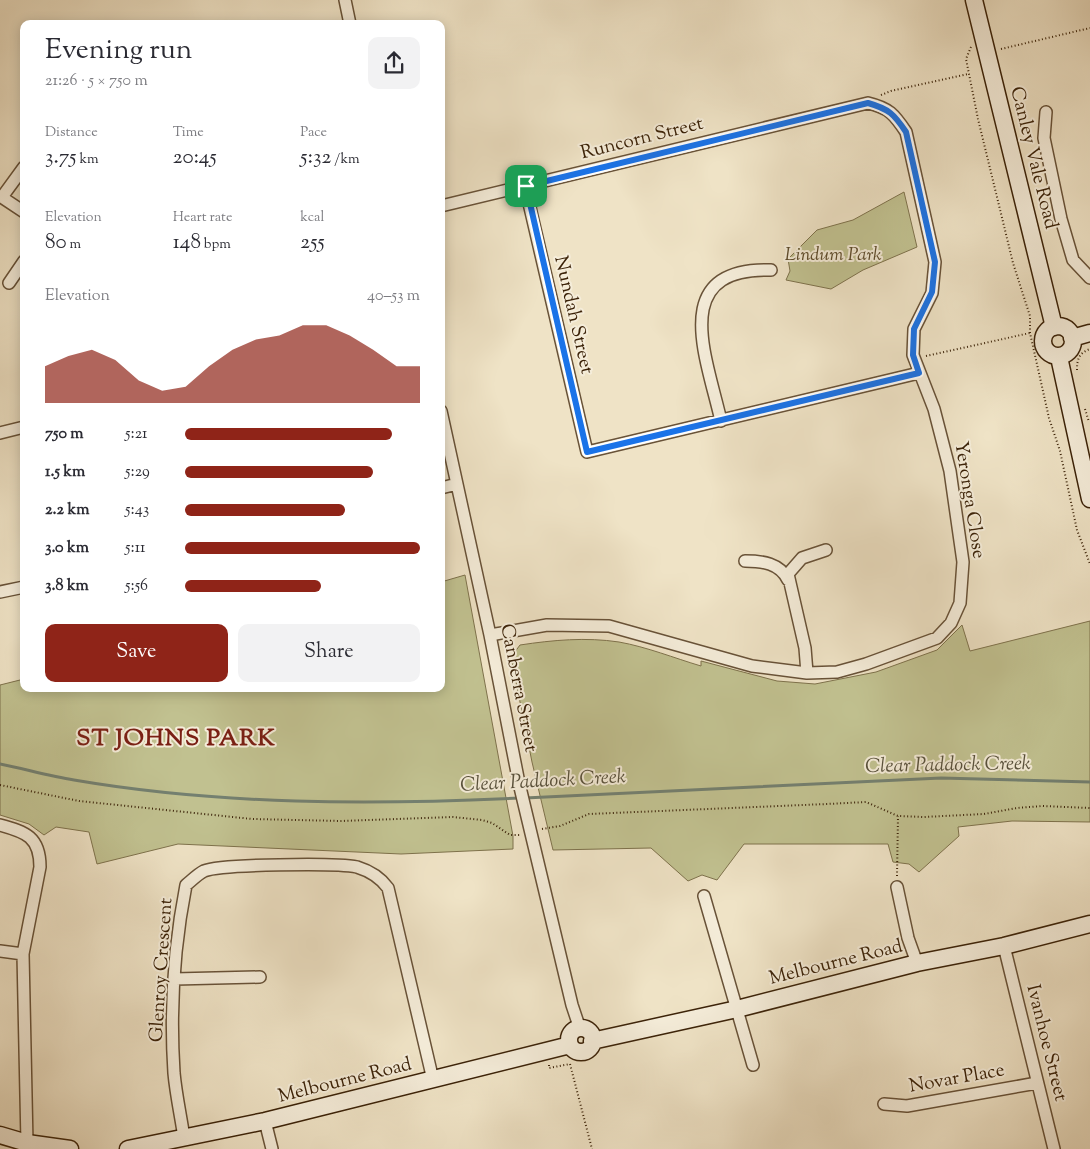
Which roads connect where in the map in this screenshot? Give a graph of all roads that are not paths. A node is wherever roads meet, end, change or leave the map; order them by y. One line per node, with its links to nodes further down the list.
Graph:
1 (344, 0): 3 (street)
2 (974, 0): 15 (street, Canley Vale Road)
3 (349, 20)
4 (850, 106): 7 (street, Runcorn Street); 19 (street, Yeronga Close)
5 (1046, 112): 13 (street)
6 (20, 172): 8 (street)
7 (526, 186): 9 (street, Runcorn Street); 20 (street, Nundah Street)
8 (1, 196): 10 (street)
9 (445, 205)
10 (20, 209)
11 (20, 267): 14 (street)
12 (771, 270): 20 (street)
13 (1090, 278)
14 (9, 283)
15 (1054, 326): 17 (street); 18 (street)
16 (1090, 333): 17 (street)
17 (1072, 338): 18 (street)
18 (1059, 357): 26 (street)
19 (919, 373): 20 (street); 33 (street, Yeronga Close)
20 (721, 421)
21 (20, 428): 23 (street)
22 (445, 429): 24 (street, Canberra Street)
23 (0, 432)
24 (457, 484): 25 (street); 32 (street, Canberra Street)
25 (445, 487)
26 (1090, 498)
27 (826, 550): 29 (street)
28 (745, 561): 29 (street)
29 (788, 580): 33 (street)
30 (20, 588): 31 (street)
31 (0, 592)
32 (490, 635): 33 (street, Yeronga Close); 45 (street, Canberra Street)
33 (807, 673)
34 (0, 825): 40 (street)
35 (897, 887): 41 (street)
36 (704, 896): 44 (street)
37 (1090, 924): 38 (street, Melbourne Road)
38 (1004, 946): 41 (street, Melbourne Road); 50 (street, Ivanhoe Street)
39 (0, 951): 40 (street)
40 (23, 954): 55 (street)
41 (917, 963): 44 (street, Melbourne Road)
42 (260, 977): 43 (street)
43 (175, 979): 49 (street, Glenroy Crescent); 54 (street, Glenroy Crescent)
44 (737, 1009): 46 (street, Melbourne Road); 48 (street)
45 (580, 1028): 46 (street); 47 (street)
46 (592, 1041): 47 (street)
47 (570, 1045): 49 (street, Melbourne Road)
48 (753, 1065)
49 (434, 1080): 52 (street, Melbourne Road)
50 (1037, 1083): 51 (street, Novar Place); 59 (street, Ivanhoe Street)
51 (884, 1104)
52 (265, 1121): 54 (street, Melbourne Road); 58 (street)
53 (0, 1135): 55 (street)
54 (184, 1138): 57 (street, Melbourne Road)
55 (27, 1143): 56 (street)
56 (70, 1149)
57 (128, 1149)
58 (272, 1149)
59 (1054, 1149)

